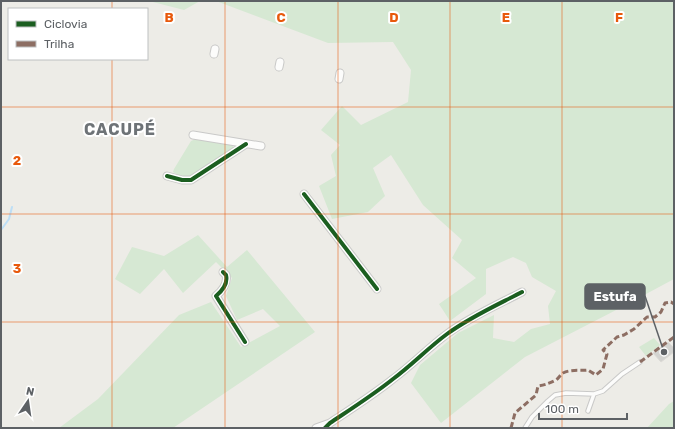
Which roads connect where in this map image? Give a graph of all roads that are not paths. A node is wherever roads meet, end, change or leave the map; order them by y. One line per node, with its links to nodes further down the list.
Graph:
1 (193, 135): 2 (street)
2 (246, 144): 3 (street); 4 (street)
3 (261, 146)
4 (166, 176)
5 (304, 194): 7 (street)
6 (222, 272): 9 (street)
7 (377, 289)
8 (522, 292): 13 (street)
9 (245, 342)
10 (640, 362): 11 (lane)
11 (594, 394): 12 (lane); 15 (lane)
12 (588, 411)
13 (328, 425): 14 (street)
14 (316, 428)
15 (525, 428)

